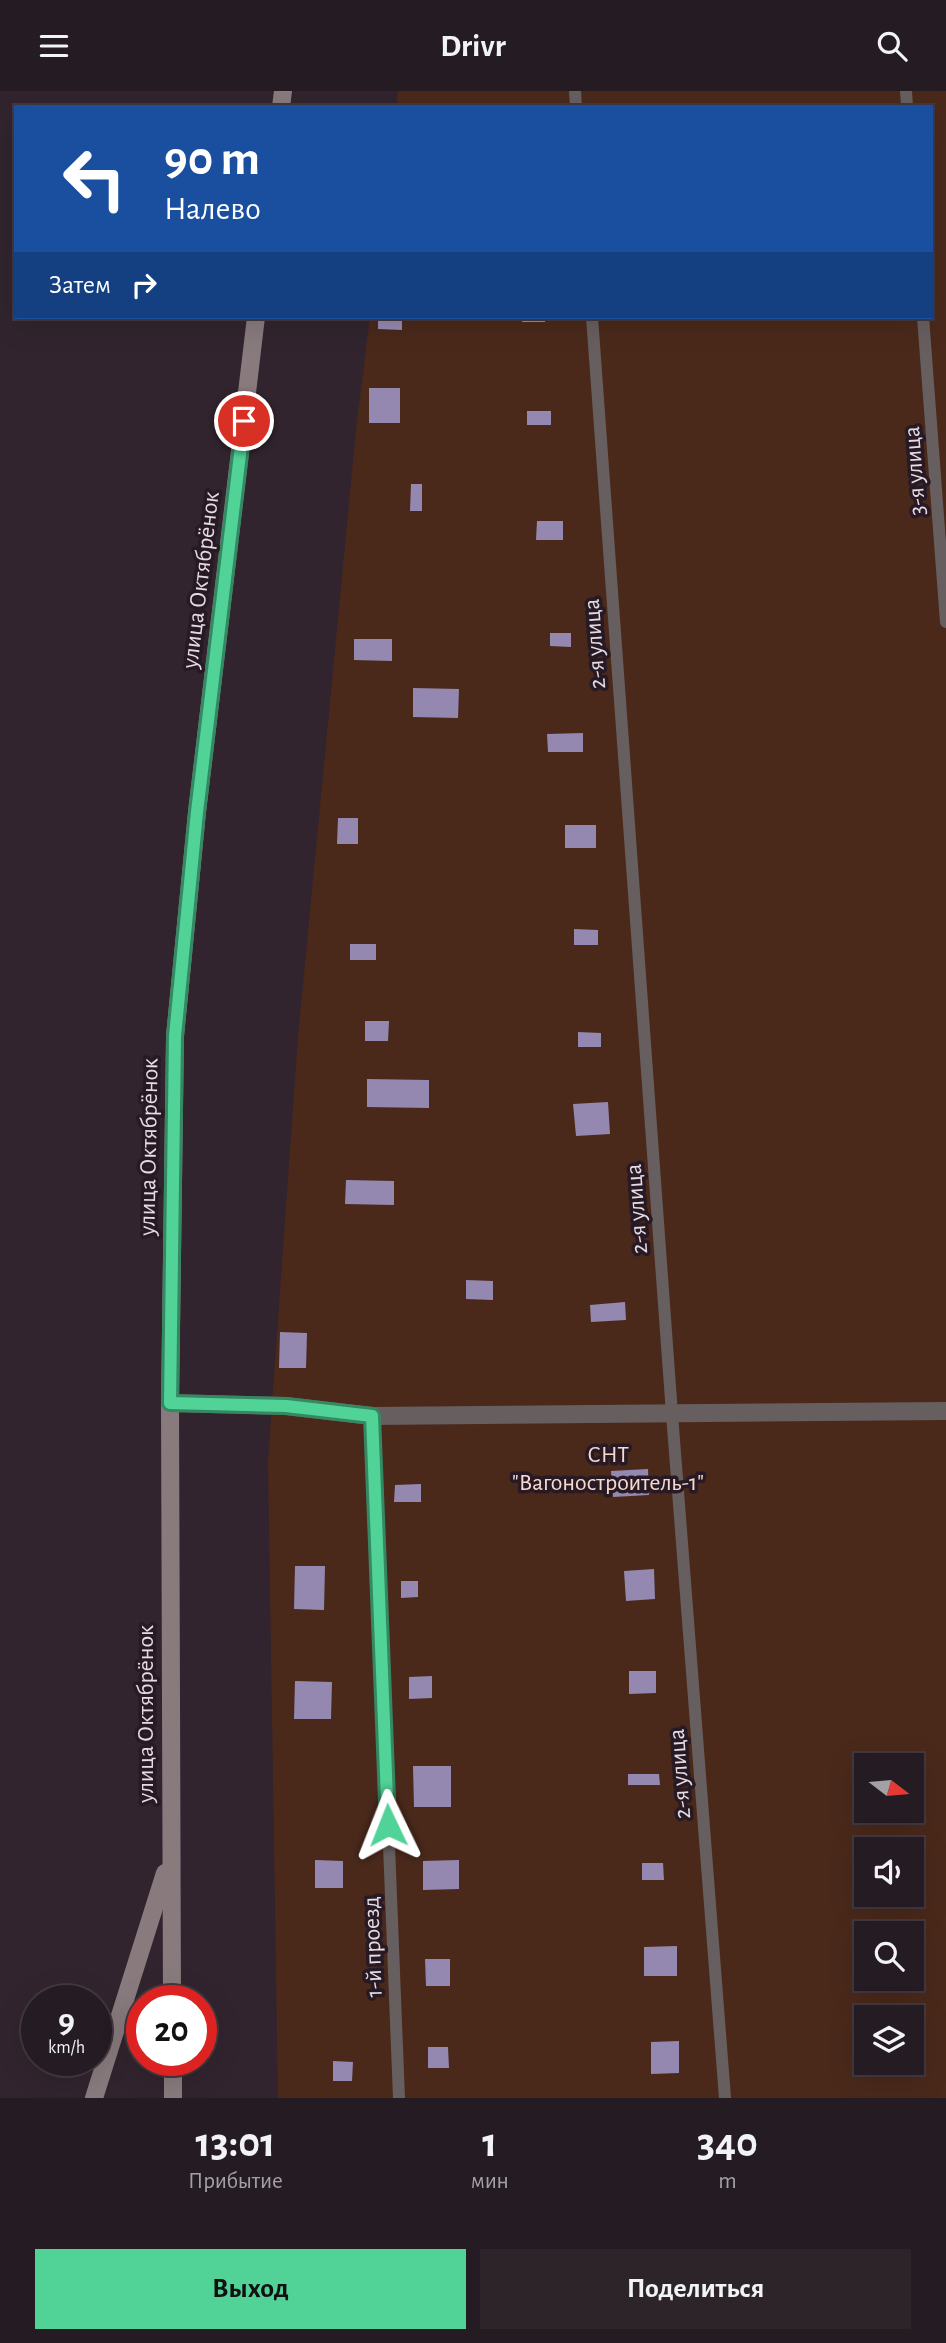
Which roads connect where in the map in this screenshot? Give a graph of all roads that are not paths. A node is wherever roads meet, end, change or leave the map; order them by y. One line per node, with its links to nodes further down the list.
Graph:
1 (256, 319): 5 (street, улица Октябрёнок)
2 (592, 319): 7 (lane, 2-я улица)
3 (923, 319): 4 (lane, 3-я улица)
4 (946, 622)
5 (170, 1403): 8 (street); 9 (street, улица Октябрёнок)
6 (946, 1412): 7 (street)
7 (672, 1414): 8 (street); 15 (lane, 2-я улица)
8 (372, 1416): 14 (lane, 1-й проезд)
9 (170, 1856): 10 (street, улица Октябрёнок); 12 (street)
10 (172, 1985)
11 (173, 2076): 13 (street)
12 (94, 2098)
13 (173, 2098)
14 (400, 2098)
15 (725, 2098)

